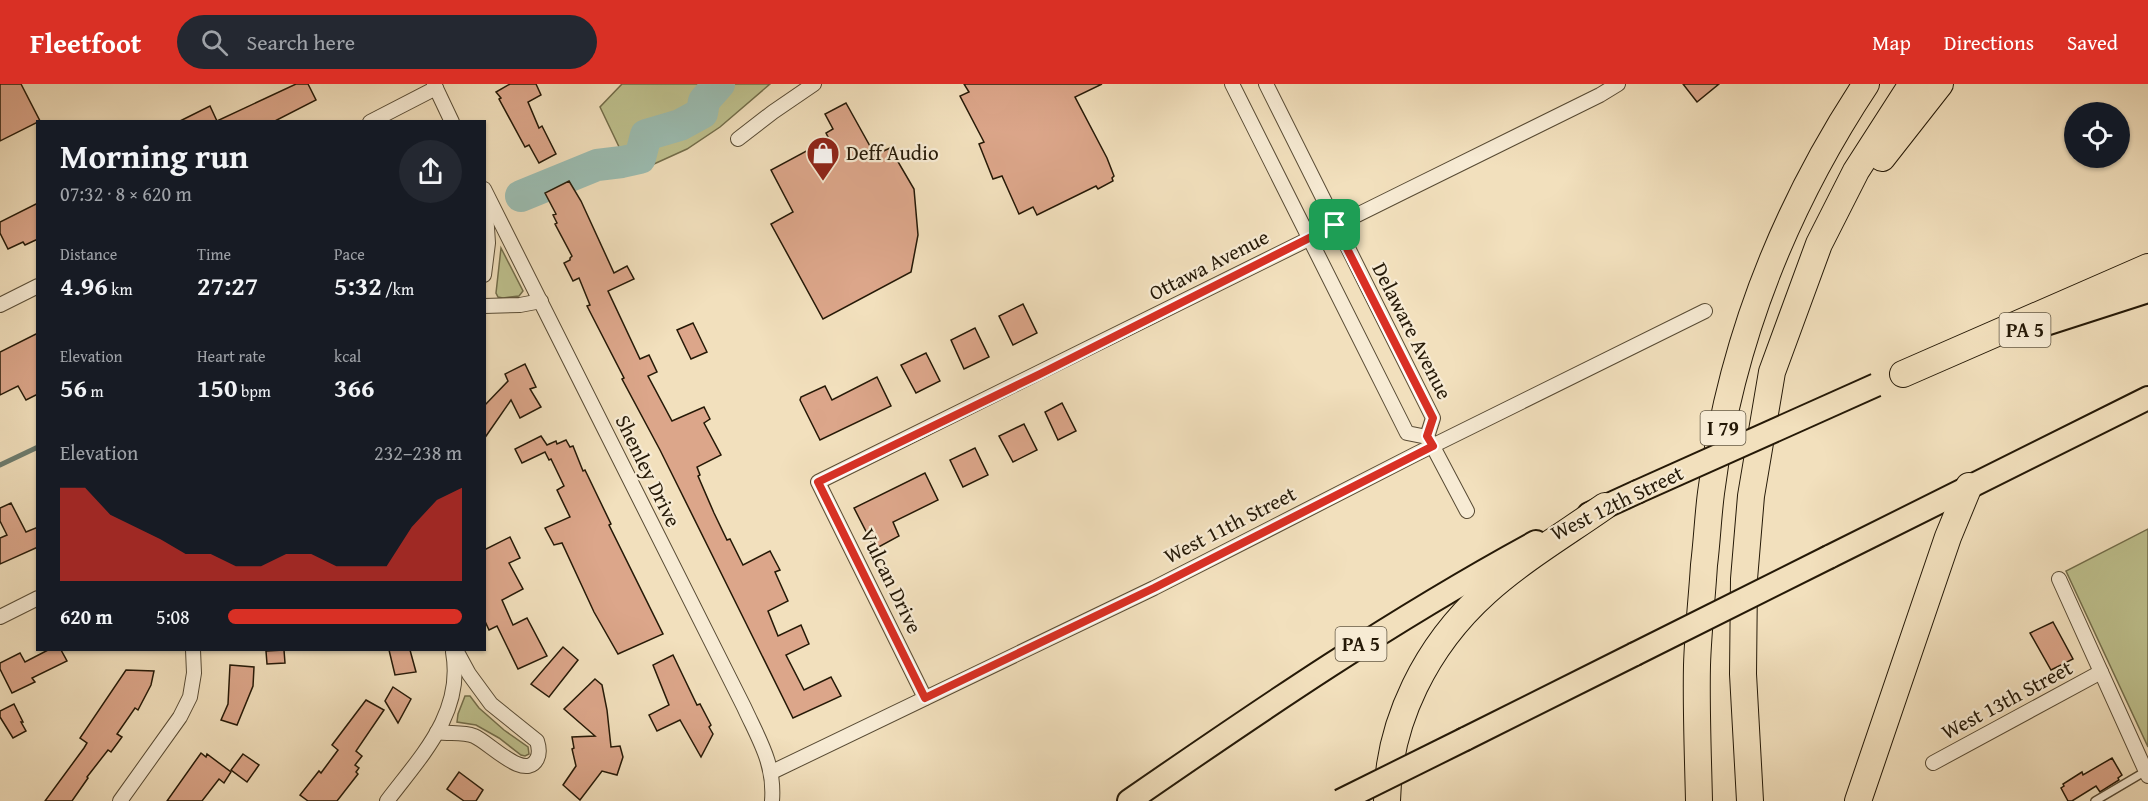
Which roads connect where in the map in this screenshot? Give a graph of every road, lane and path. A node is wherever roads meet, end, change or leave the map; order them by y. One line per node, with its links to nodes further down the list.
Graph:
1 (814, 84): 11 (street)
2 (1232, 84): 15 (street)
3 (1266, 84): 14 (street, Delaware Avenue)
4 (1618, 84): 14 (street, Ottawa Avenue)
5 (1866, 84): 50 (highway, I 79)
6 (1912, 84): 24 (highway, I 79)
7 (1940, 84): 24 (highway)
8 (435, 86): 9 (street); 10 (street)
9 (374, 120)
10 (451, 120)
11 (738, 139)
12 (486, 193): 20 (street, Shenley Drive)
13 (486, 220): 16 (street)
14 (1335, 225): 15 (street, Ottawa Avenue); 27 (street, Delaware Avenue)
15 (1308, 238): 27 (street); 28 (street, Ottawa Avenue)
16 (486, 259)
17 (2148, 267): 25 (highway)
18 (36, 287): 21 (street)
19 (2148, 291): 25 (main road, West 12th Street / PA 5)
20 (541, 301): 22 (street); 43 (street, Shenley Drive)
21 (0, 305)
22 (486, 306)
23 (1705, 311): 27 (street, West 11th Street)
24 (1788, 329): 51 (highway, I 79)
25 (1903, 374): 30 (main road, West 12th Street / PA 5, bridge)
26 (2148, 398): 29 (main road)
27 (1430, 441): 31 (street, Delaware Avenue); 39 (street, West 11th Street)
28 (818, 482): 39 (street, Vulcan Drive)
29 (1969, 486): 48 (main road, bridge); 52 (highway)
30 (1605, 506): 47 (main road, West 12th Street / PA 5); 49 (highway)
31 (1467, 511)
32 (2058, 579): 38 (street)
33 (36, 599): 34 (street)
34 (0, 617)
35 (193, 651): 44 (street)
36 (454, 651): 40 (street)
37 (455, 651): 40 (street)
38 (2101, 672): 41 (street, West 13th Street); 42 (street)
39 (925, 698): 43 (street, West 11th Street)
40 (437, 732): 45 (street)
41 (1933, 764)
42 (2145, 765): 53 (lane)
43 (772, 772): 46 (street)
44 (120, 801)
45 (387, 801)
46 (772, 801)
47 (1129, 801)
48 (1340, 801)
49 (1387, 801)
50 (1700, 801)
51 (1750, 801)
52 (1858, 801)
53 (2095, 801)

